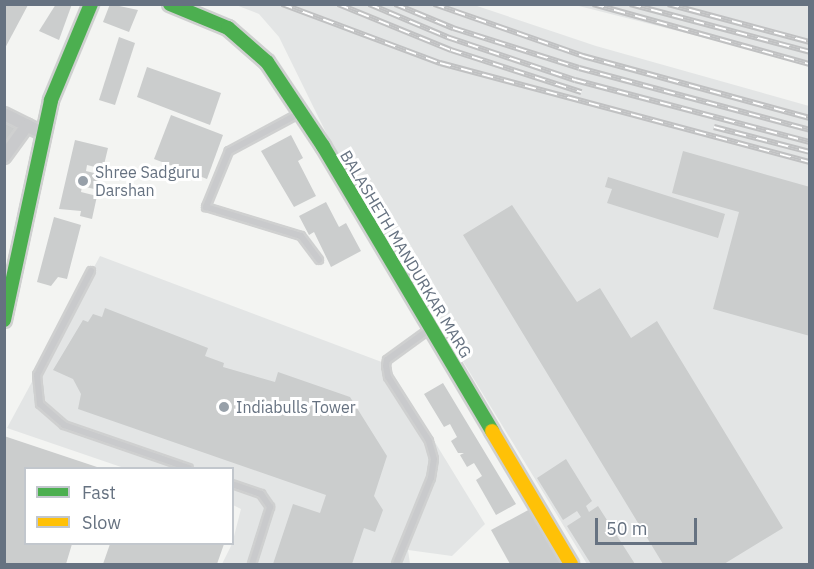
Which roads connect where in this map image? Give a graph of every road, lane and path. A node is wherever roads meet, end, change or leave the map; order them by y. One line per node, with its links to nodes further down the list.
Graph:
1 (91, 4): 6 (street)
2 (170, 4): 3 (street, BALASHETH MANDURKAR MARG)
3 (300, 113): 8 (lane); 11 (street, BALASHETH MANDURKAR MARG)
4 (4, 114): 5 (street)
5 (27, 125): 6 (street); 7 (street)
6 (44, 134): 10 (street)
7 (4, 157)
8 (319, 260)
9 (92, 271): 12 (lane)
10 (4, 320)
11 (431, 328): 15 (lane); 16 (street, BALASHETH MANDURKAR MARG)
12 (186, 467)
13 (234, 485): 14 (lane)
14 (252, 564)
15 (396, 564)
16 (571, 564)

